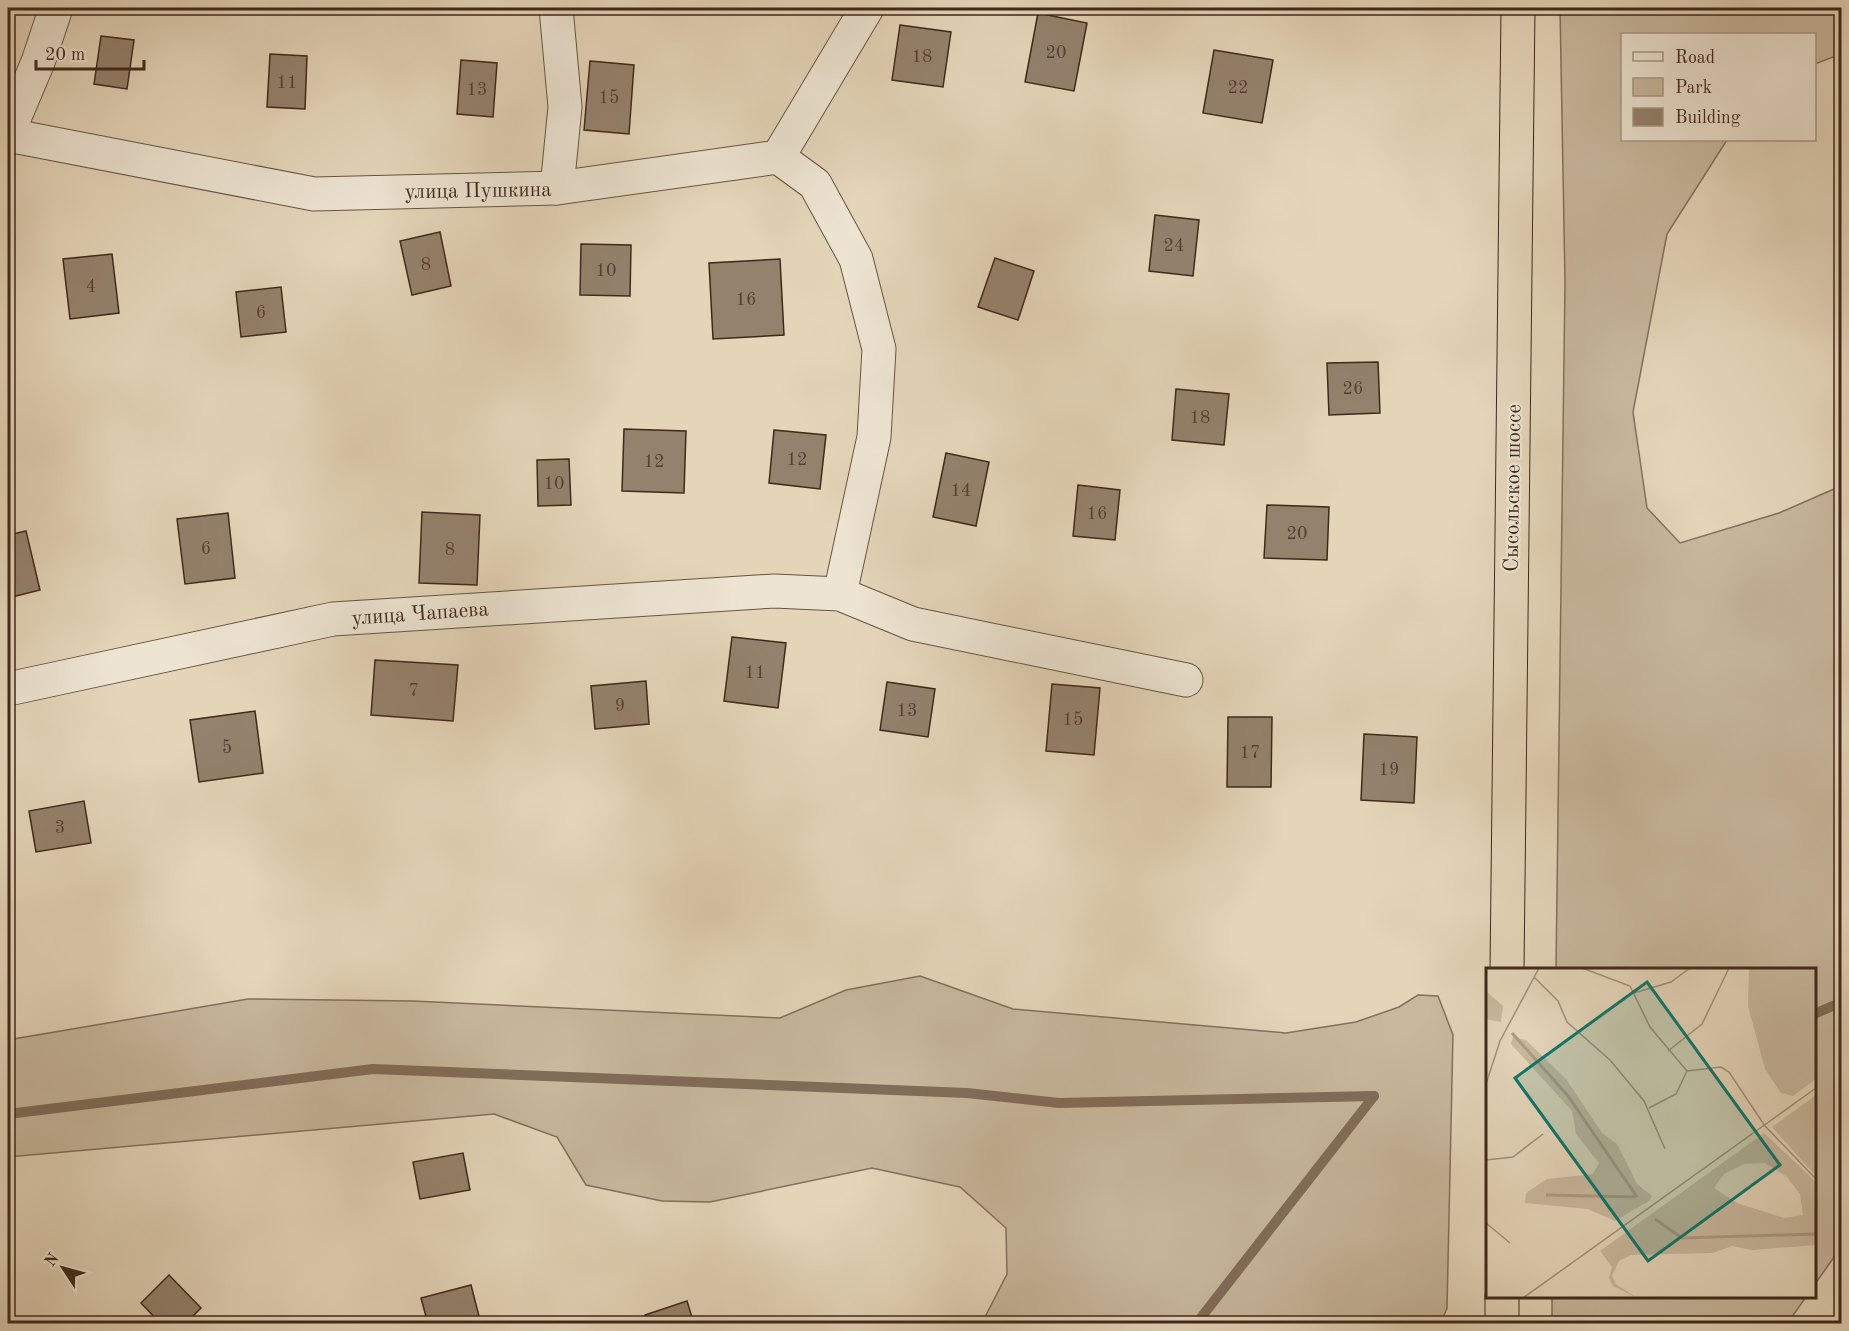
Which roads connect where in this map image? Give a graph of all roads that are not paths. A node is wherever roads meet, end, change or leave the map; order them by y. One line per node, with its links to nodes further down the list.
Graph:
1 (56, 8): 5 (street)
2 (556, 8): 7 (street)
3 (867, 8): 6 (street)
4 (1518, 8): 11 (highway, Сысольское шоссе)
5 (8, 134): 7 (street, улица Пушкина)
6 (778, 157): 7 (street, улица Пушкина); 8 (street)
7 (557, 188)
8 (840, 594): 9 (street, улица Чапаева); 10 (street, улица Чапаева)
9 (1186, 680)
10 (8, 689)
11 (1507, 968)
12 (1503, 1298): 13 (highway)
13 (1502, 1323)

